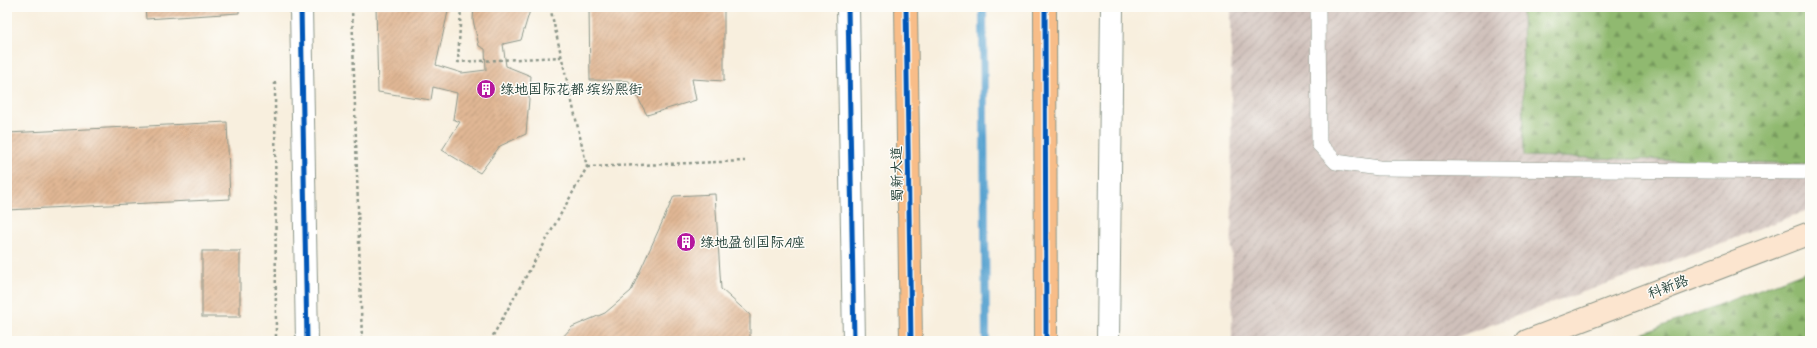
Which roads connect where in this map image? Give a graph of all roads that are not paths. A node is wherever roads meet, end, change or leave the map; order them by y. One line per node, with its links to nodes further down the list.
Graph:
1 (301, 7): 9 (street)
2 (848, 7): 10 (street)
3 (906, 7): 11 (highway, 蜀新大道)
4 (1045, 7): 12 (highway)
5 (1112, 7): 13 (street)
6 (1318, 7): 7 (lane)
7 (1810, 172)
8 (1810, 233): 14 (main road, 科新路)
9 (307, 341)
10 (854, 341)
11 (910, 341)
12 (1046, 341)
13 (1108, 341)
14 (1527, 341)

